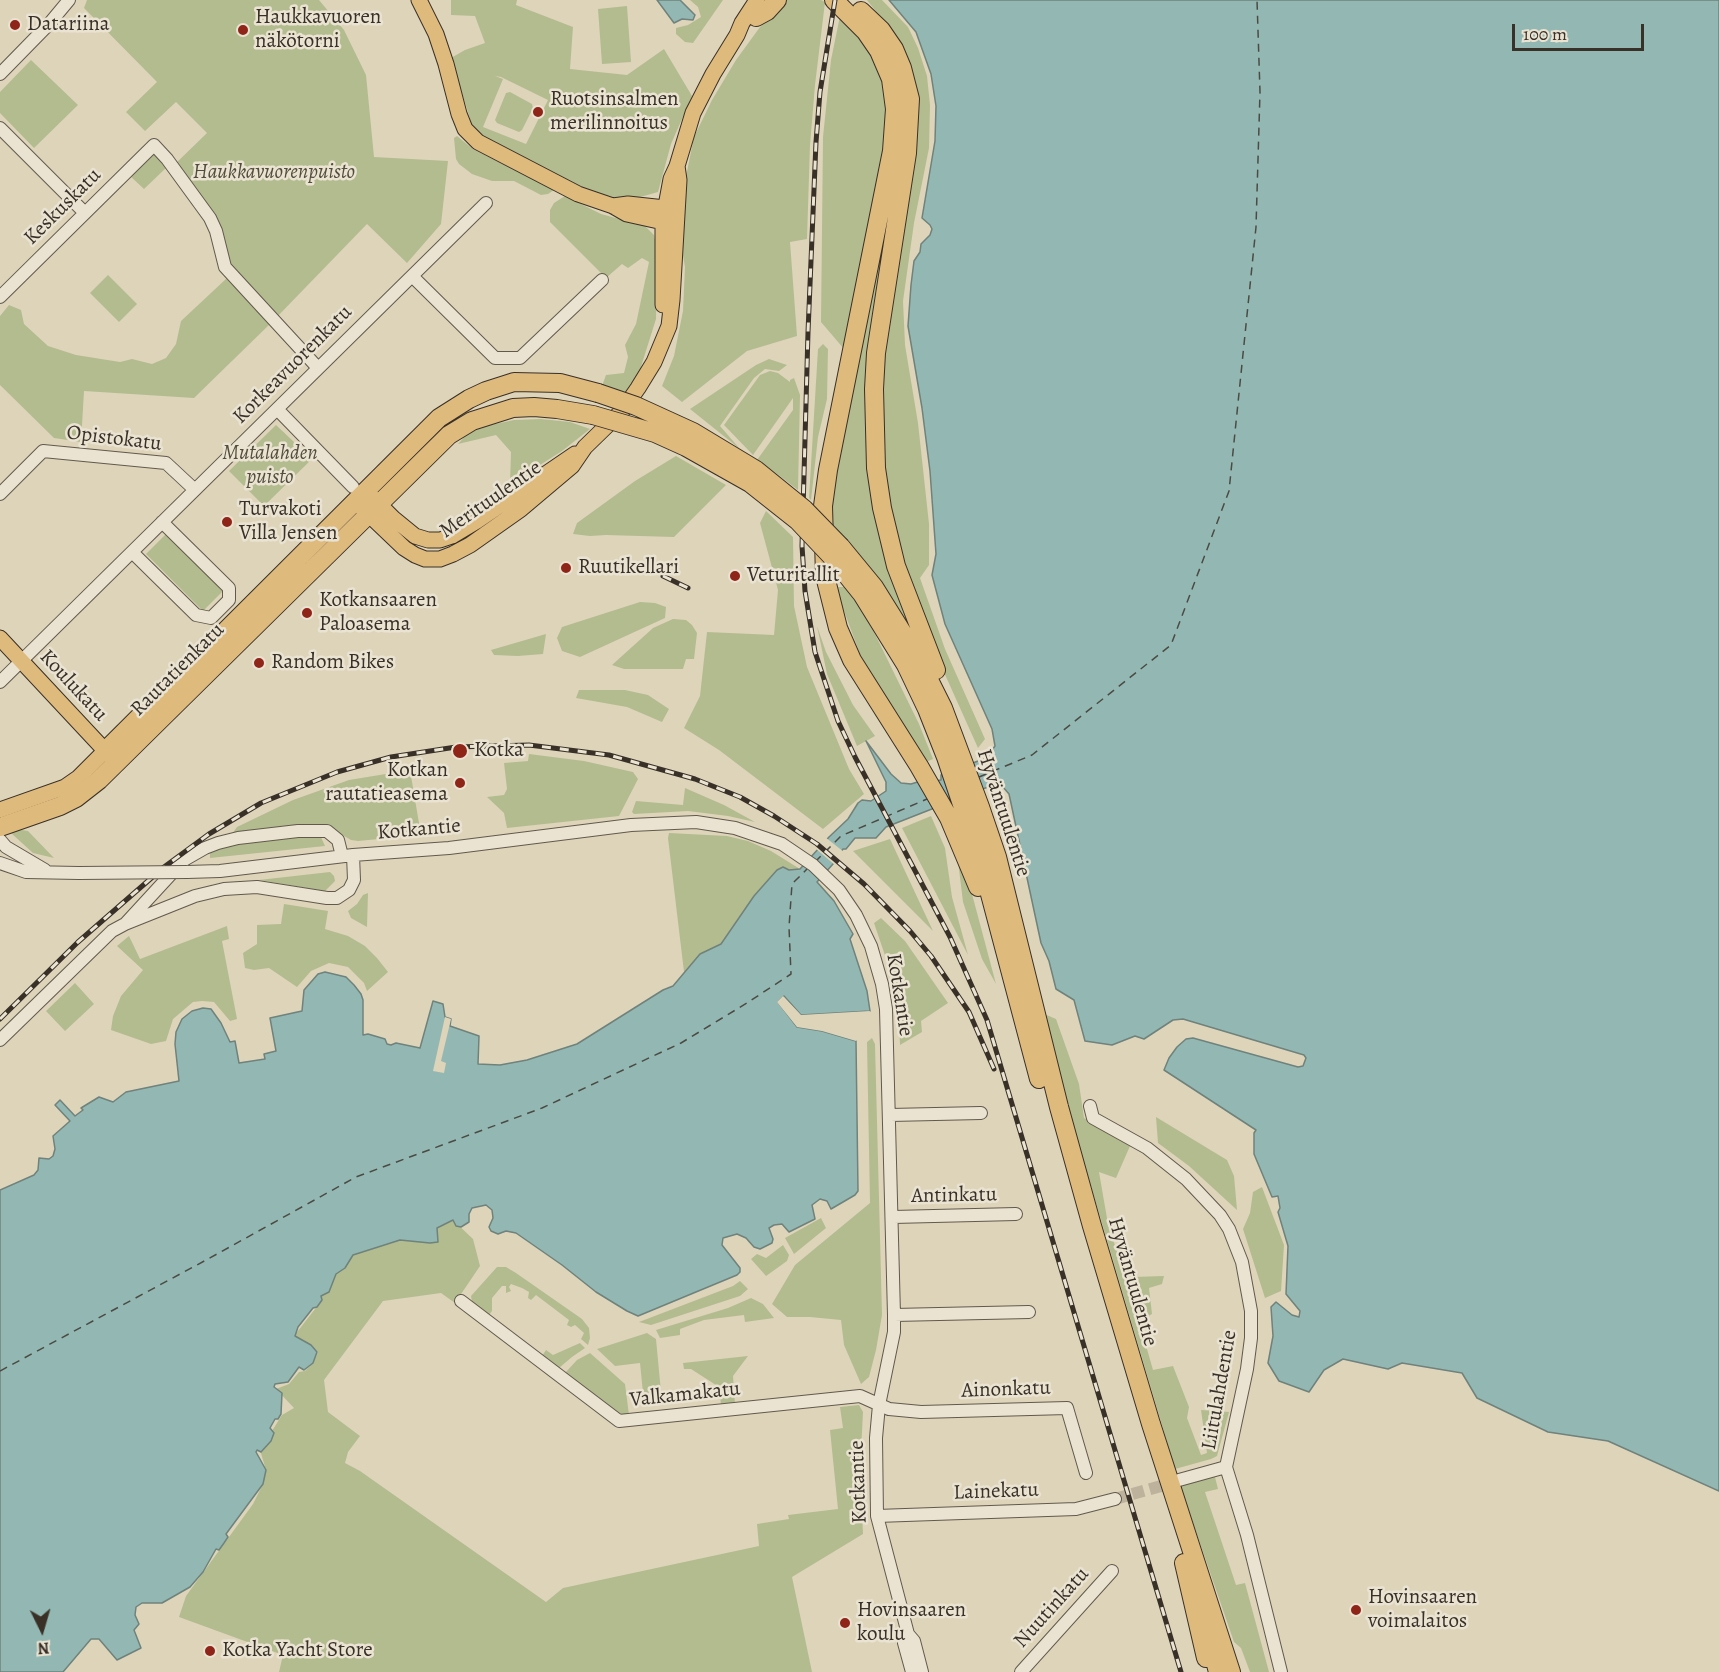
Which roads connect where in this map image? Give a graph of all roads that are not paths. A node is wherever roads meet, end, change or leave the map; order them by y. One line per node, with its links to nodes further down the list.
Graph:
1 (69, 0): 8 (street)
2 (419, 0): 12 (main road)
3 (768, 0): 7 (main road, Merituulentie)
4 (777, 0): 7 (highway)
5 (834, 0): 30 (highway)
6 (849, 0): 27 (highway)
7 (757, 8): 12 (main road, Merituulentie)
8 (0, 74)
9 (0, 128): 11 (street)
10 (486, 203): 13 (street, Korkeavuorenkatu)
11 (85, 213): 15 (street, Keskuskatu); 16 (street, Keskuskatu)
12 (668, 216): 20 (main road, Merituulentie)
13 (412, 276): 14 (street); 16 (street, Korkeavuorenkatu)
14 (602, 280)
15 (0, 297)
16 (318, 368): 17 (street, Korkeavuorenkatu)
17 (277, 409): 18 (street, Korkeavuorenkatu); 20 (street)
18 (195, 490): 19 (street, Opistokatu); 21 (street, Korkeavuorenkatu)
19 (0, 494)
20 (364, 499): 23 (highway, Hyväntuulentie, bridge); 23 (highway, Hyväntuulentie, bridge); 28 (highway, Rautatienkatu)
21 (162, 522): 22 (street, Korkeavuorenkatu); 22 (street)
22 (132, 552): 25 (street, Korkeavuorenkatu)
23 (837, 552): 27 (highway, Hyväntuulentie)
24 (0, 638): 25 (main road, Koulukatu)
25 (21, 661): 26 (street, Korkeavuorenkatu); 28 (main road, Koulukatu)
26 (0, 682)
27 (953, 754): 30 (highway, Hyväntuulentie)
28 (111, 757): 29 (main road, Rautatienkatu); 31 (highway, Rautatienkatu)
29 (0, 810)
30 (965, 813): 56 (highway, Hyväntuulentie); 64 (highway, Hyväntuulentie)
31 (0, 827)
32 (0, 840): 35 (street, Kotkantie)
33 (0, 853): 35 (street, Kotkantie)
34 (348, 856): 37 (street, Kotkantie, bridge); 38 (street); 39 (street); 44 (street, Kotkantie)
35 (30, 863): 37 (street, Kotkantie)
36 (0, 864): 37 (street, Kotkantie)
37 (49, 872)
38 (163, 884): 39 (street); 40 (street)
39 (175, 904): 40 (street)
40 (125, 924): 41 (street)
41 (0, 1040)
42 (1090, 1106): 51 (street, Liitulahdentie)
43 (981, 1113): 44 (street)
44 (890, 1115): 46 (street, Kotkantie)
45 (1016, 1214): 46 (street, Antinkatu)
46 (893, 1217): 49 (street, Kotkantie)
47 (461, 1301): 50 (street, Valkamakatu)
48 (1029, 1312): 49 (street)
49 (894, 1315): 50 (street, Kotkantie)
50 (879, 1405): 52 (street, Ainonkatu); 55 (street, Kotkantie)
51 (1226, 1467): 53 (street); 65 (street, Liitulahdentie)
52 (1086, 1473)
53 (1179, 1480)
54 (1115, 1499): 55 (street, Lainekatu)
55 (877, 1515): 58 (street, Kotkantie)
56 (1184, 1563): 62 (highway); 63 (highway, Hyväntuulentie)
57 (1112, 1571): 61 (street, Nuutinkatu)
58 (908, 1634): 59 (street, Kotkantie); 60 (street, Kotkantie)
59 (912, 1672)
60 (922, 1672)
61 (1021, 1672)
62 (1209, 1672)
63 (1218, 1672)
64 (1232, 1672)
65 (1281, 1672)

